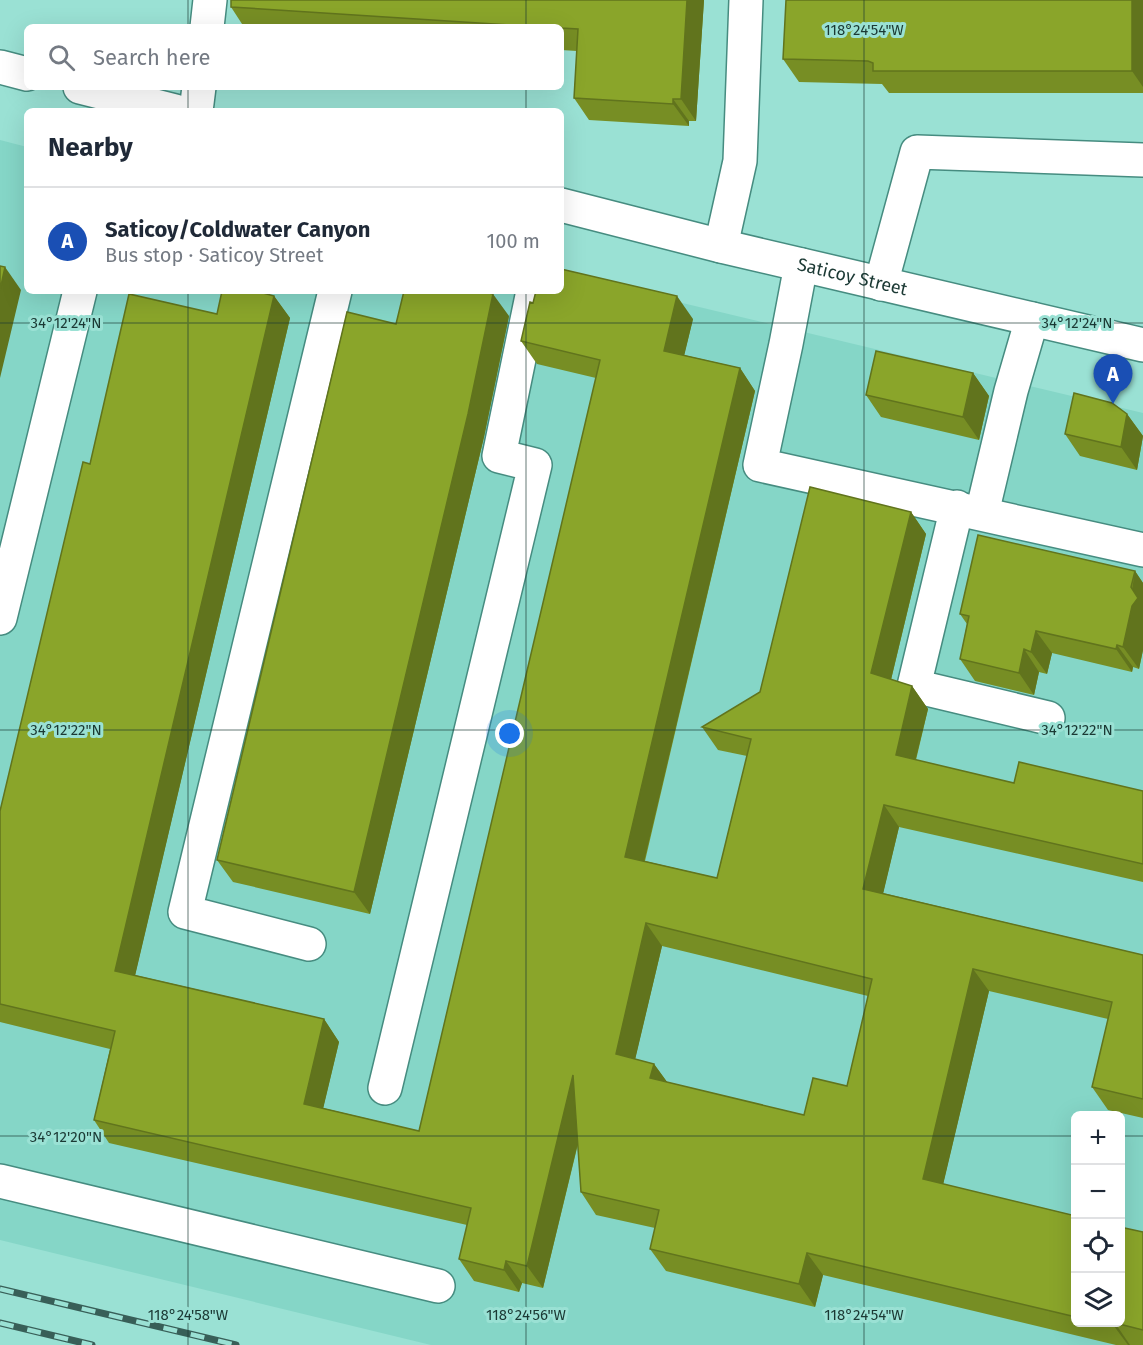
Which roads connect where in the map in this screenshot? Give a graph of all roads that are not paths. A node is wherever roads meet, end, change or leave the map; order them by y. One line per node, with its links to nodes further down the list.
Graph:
1 (210, 0): 3 (street)
2 (746, 0): 13 (street)
3 (207, 24)
4 (0, 67): 5 (street)
5 (24, 73)
6 (88, 90): 8 (street)
7 (199, 90): 10 (street)
8 (125, 105): 9 (street)
9 (150, 108)
10 (196, 108)
11 (1143, 160): 15 (street)
12 (564, 206): 13 (street, Saticoy Street)
13 (721, 246): 14 (street, Saticoy Street)
14 (801, 265): 15 (street, Saticoy Street); 21 (street)
15 (881, 284): 19 (street, Saticoy Street)
16 (79, 294): 23 (street)
17 (334, 294): 25 (street)
18 (532, 294): 26 (street)
19 (1032, 319): 20 (street, Saticoy Street); 21 (street)
20 (1143, 345)
21 (970, 510): 22 (street); 24 (street)
22 (1143, 550)
23 (0, 618)
24 (1048, 718)
25 (309, 944)
26 (386, 1088)
27 (0, 1181): 28 (street)
28 (438, 1286)

